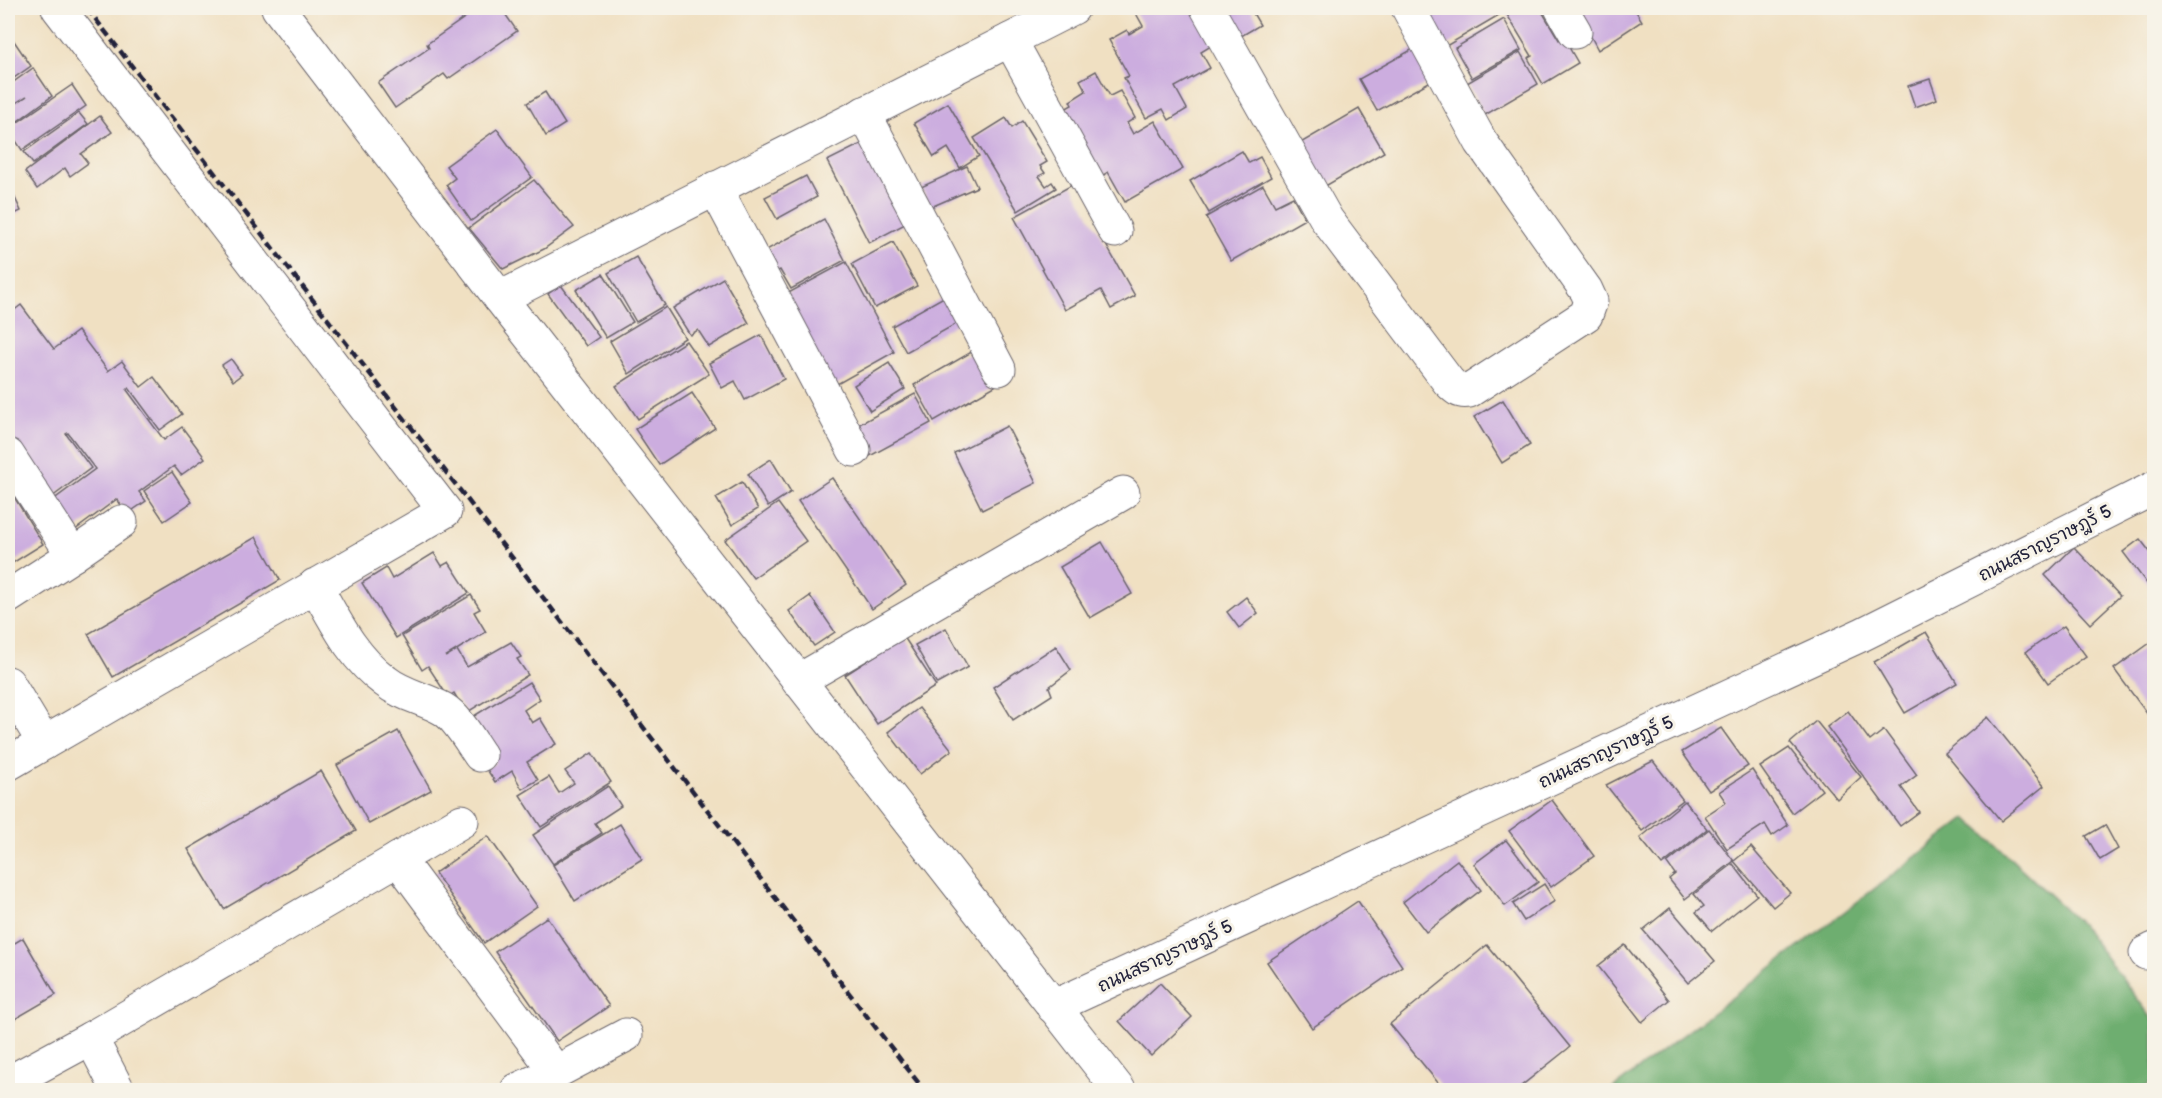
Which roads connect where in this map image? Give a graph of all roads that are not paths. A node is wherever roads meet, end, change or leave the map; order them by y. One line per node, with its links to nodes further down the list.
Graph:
1 (58, 8): 18 (street)
2 (278, 8): 10 (street)
3 (1072, 8): 6 (street)
4 (1207, 8): 5 (street)
5 (1408, 8)
6 (1010, 40): 7 (street); 9 (street)
7 (864, 113): 8 (street); 11 (street)
8 (715, 188): 10 (street); 12 (street)
9 (1115, 231)
10 (500, 298): 20 (street)
11 (999, 369)
12 (854, 450)
13 (8, 455): 17 (street)
14 (2154, 488): 27 (street, ถนนสราญราษฎร์ 5)
15 (1123, 494): 20 (street)
16 (121, 522): 17 (street)
17 (73, 555): 19 (street)
18 (315, 585): 22 (street); 23 (street)
19 (8, 597)
20 (798, 681): 27 (street)
21 (8, 683): 22 (street)
22 (44, 743): 24 (street)
23 (480, 755)
24 (8, 764)
25 (462, 821): 26 (street)
26 (398, 859): 29 (street); 30 (street)
27 (1053, 1007): 34 (street)
28 (626, 1035): 30 (street)
29 (91, 1038): 31 (street); 32 (street)
30 (556, 1072): 33 (street)
31 (8, 1083)
32 (118, 1090)
33 (517, 1090)
34 (1119, 1090)

